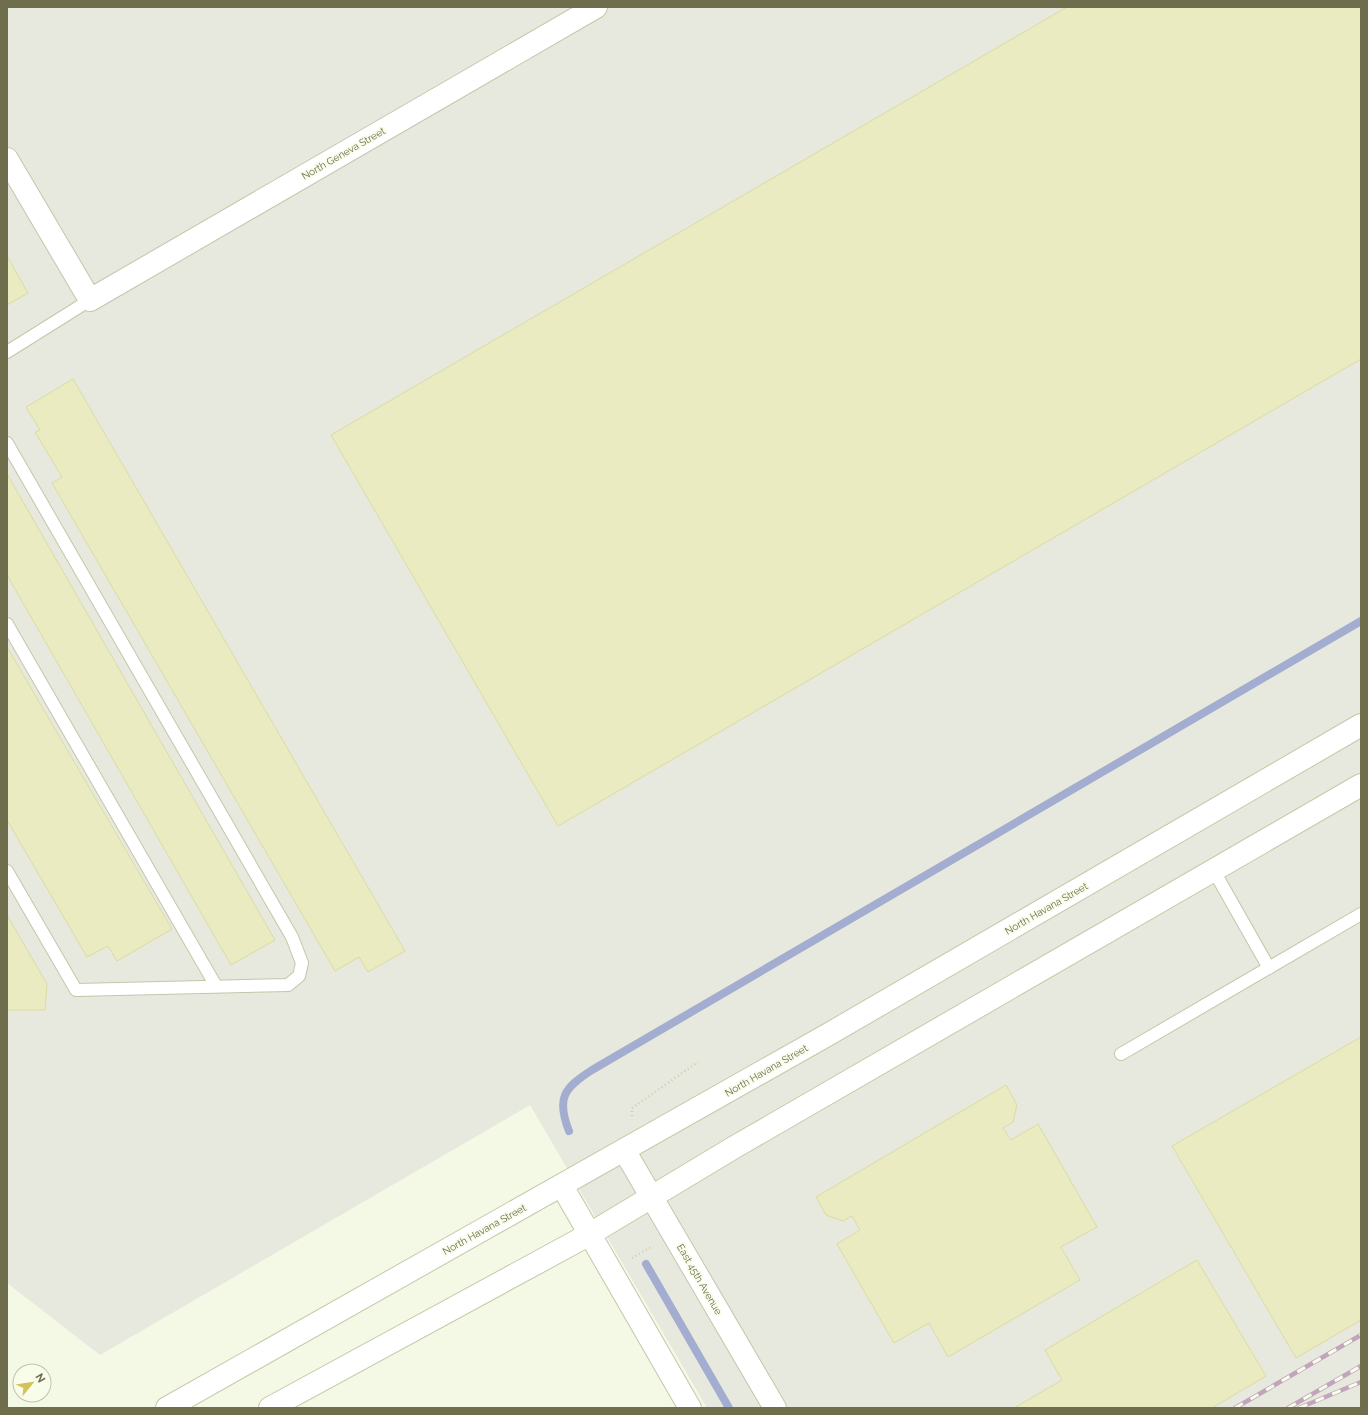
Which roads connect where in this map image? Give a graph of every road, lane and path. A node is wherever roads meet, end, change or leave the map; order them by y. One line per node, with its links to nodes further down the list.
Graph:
1 (596, 7): 3 (main road, North Geneva Street)
2 (7, 159): 3 (main road)
3 (90, 300): 4 (lane)
4 (7, 352)
5 (7, 443): 13 (lane)
6 (7, 624): 13 (lane)
7 (1361, 725): 17 (main road, North Havana Street)
8 (1361, 785): 10 (main road)
9 (7, 871): 13 (lane)
10 (1214, 871): 12 (lane); 19 (main road)
11 (1361, 914): 12 (lane)
12 (1269, 968): 14 (lane)
13 (216, 986)
14 (1121, 1054)
15 (698, 1062): 16 (path)
16 (634, 1118)
17 (624, 1150): 18 (main road, North Havana Street); 19 (main road, East 45th Avenue)
18 (562, 1186): 20 (main road); 23 (main road, North Havana Street)
19 (651, 1196): 20 (main road); 26 (main road, East 45th Avenue)
20 (590, 1234): 24 (main road); 25 (main road)
21 (654, 1245): 22 (path)
22 (630, 1259)
23 (167, 1408)
24 (270, 1408)
25 (690, 1408)
26 (775, 1408)

